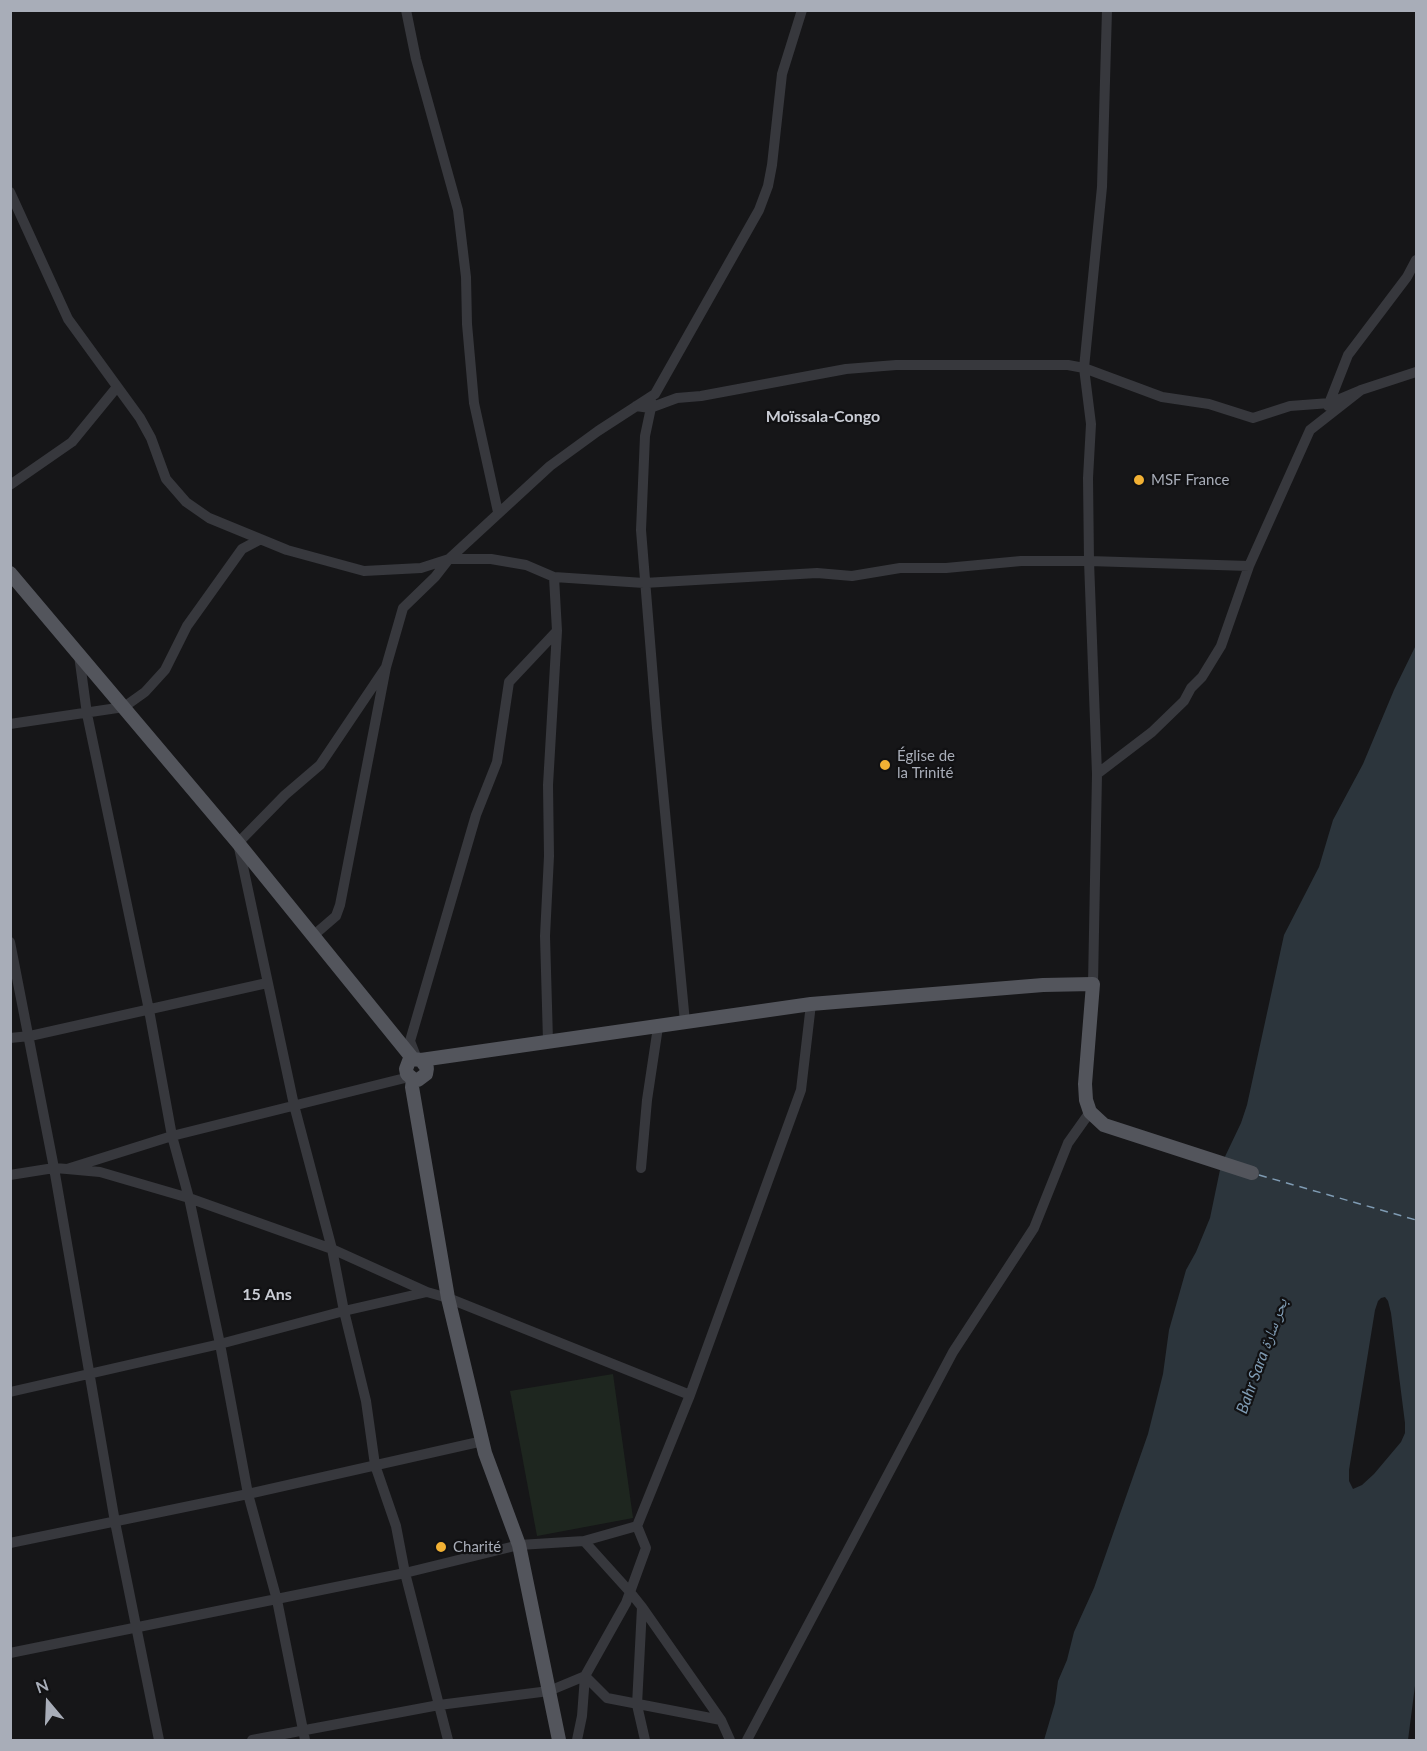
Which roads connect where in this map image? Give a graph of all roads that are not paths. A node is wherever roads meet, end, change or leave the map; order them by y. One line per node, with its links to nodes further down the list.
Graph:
1 (406, 10): 16 (street)
2 (801, 10): 10 (street)
3 (1107, 10): 6 (street)
4 (10, 192): 8 (street)
5 (1416, 260): 11 (street)
6 (1084, 368): 11 (street); 13 (street); 19 (street)
7 (1416, 372): 9 (street)
8 (117, 387): 15 (street); 17 (street)
9 (1361, 390): 11 (street); 14 (street)
10 (655, 394): 12 (street); 13 (street)
11 (1330, 403): 14 (street)
12 (636, 406): 13 (street); 16 (street)
13 (650, 408): 23 (street)
14 (1310, 430): 20 (street)
15 (10, 485)
16 (498, 512): 18 (street)
17 (259, 540): 18 (street); 27 (street)
18 (449, 559): 22 (street); 26 (street)
19 (1089, 561): 20 (street); 23 (street); 30 (street)
20 (1249, 566): 30 (street)
21 (10, 573): 25 (main road)
22 (554, 577): 23 (street); 24 (street)
23 (644, 583): 38 (street)
24 (557, 631): 42 (street); 43 (street)
25 (79, 655): 27 (main road); 28 (street)
26 (386, 667): 31 (street); 32 (street)
27 (124, 707): 28 (street); 31 (main road)
28 (87, 714): 29 (street); 37 (street)
29 (10, 724)
30 (1097, 774): 35 (street)
31 (238, 843): 32 (main road); 34 (street)
32 (314, 935): 43 (main road)
33 (10, 942): 40 (street)
34 (267, 983): 37 (street); 45 (street)
35 (1093, 984): 36 (main road); 46 (main road)
36 (811, 1004): 38 (main road); 61 (street)
37 (149, 1010): 40 (street); 47 (street)
38 (685, 1022): 39 (main road)
39 (658, 1027): 42 (main road); 49 (street)
40 (30, 1036): 41 (street); 48 (street)
41 (10, 1038)
42 (548, 1041): 43 (main road)
43 (417, 1059): 44 (main road)
44 (411, 1078): 45 (street); 56 (main road)
45 (294, 1106): 47 (street); 54 (street)
46 (1090, 1112): 51 (main road); 89 (street)
47 (172, 1136): 50 (street); 53 (street)
48 (54, 1168): 50 (street); 52 (street); 59 (street)
49 (641, 1168)
50 (67, 1169): 53 (street)
51 (1252, 1173)
52 (10, 1175)
53 (189, 1198): 54 (street); 58 (street)
54 (332, 1249): 55 (street); 57 (street)
55 (427, 1292): 56 (street); 57 (street)
56 (448, 1298): 61 (street); 62 (main road)
57 (344, 1311): 58 (street); 63 (street)
58 (220, 1344): 59 (street); 64 (street)
59 (90, 1373): 60 (street); 65 (street)
60 (10, 1392)
61 (690, 1395): 66 (street)
62 (483, 1441): 63 (street); 69 (main road)
63 (375, 1465): 64 (street); 70 (street)
64 (248, 1494): 65 (street); 72 (street)
65 (116, 1522): 68 (street); 74 (street)
66 (637, 1526): 67 (street); 71 (street)
67 (584, 1541): 69 (street); 71 (street)
68 (10, 1543)
69 (519, 1545): 70 (street); 77 (main road)
70 (405, 1574): 72 (street); 78 (street)
71 (630, 1592): 73 (street); 76 (street)
72 (277, 1600): 74 (street); 81 (street)
73 (642, 1607): 79 (street); 80 (street)
74 (137, 1628): 75 (street); 82 (street)
75 (10, 1653)
76 (585, 1676): 77 (street); 79 (street); 86 (street)
77 (549, 1691): 78 (street); 85 (main road)
78 (439, 1705): 81 (street); 84 (street)
79 (637, 1705): 80 (street); 87 (street)
80 (722, 1720): 88 (street)
81 (304, 1736): 83 (street)
82 (159, 1740)
83 (252, 1740)
84 (448, 1740)
85 (559, 1740)
86 (577, 1740)
87 (645, 1740)
88 (730, 1740)
89 (747, 1740)

